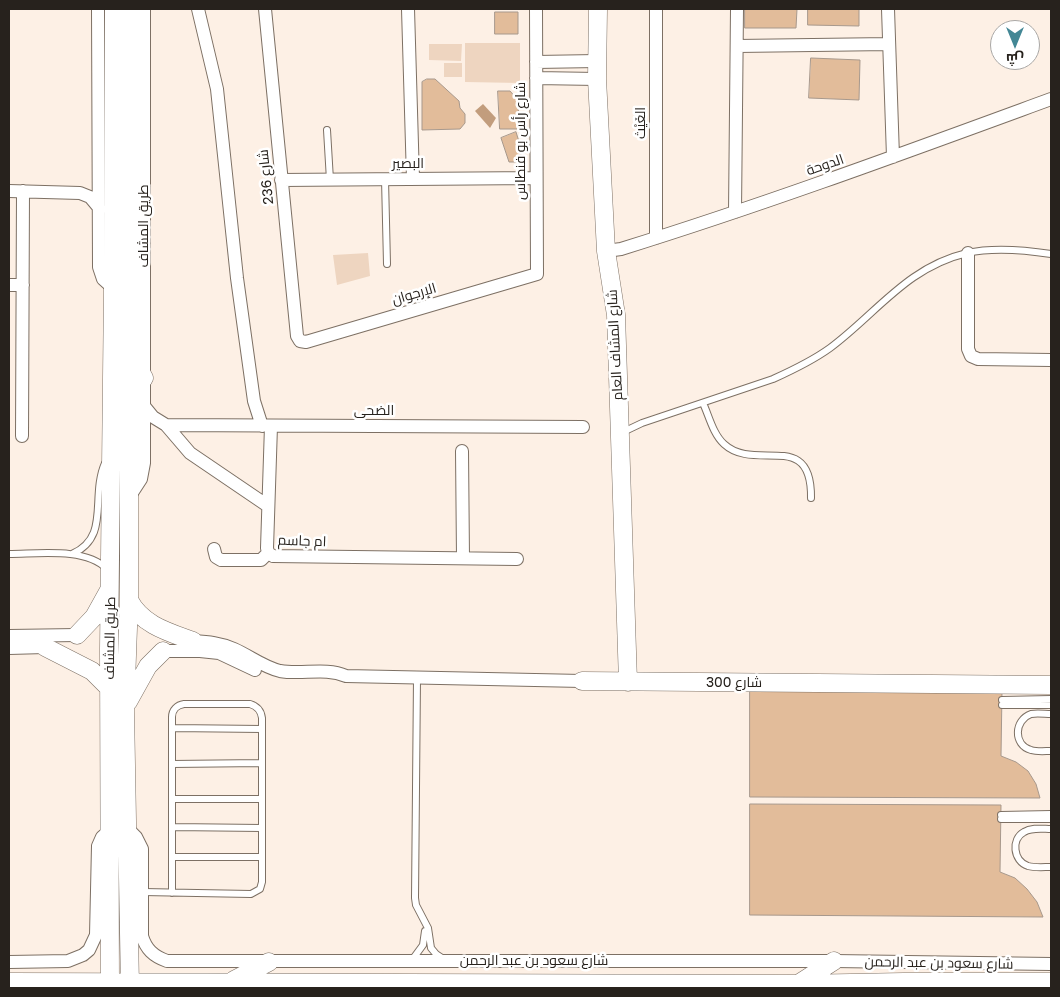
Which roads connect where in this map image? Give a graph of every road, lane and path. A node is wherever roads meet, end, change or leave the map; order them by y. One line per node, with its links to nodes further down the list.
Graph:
1 (98, 9): 22 (street)
2 (114, 9): 41 (street, طريق المشاف)
3 (132, 9): 43 (street, طريق المشاف)
4 (144, 9): 45 (street, طريق المشاف)
5 (198, 9): 49 (street, ام جاسم)
6 (265, 9): 26 (street, شارع 236)
7 (408, 9): 25 (street)
8 (536, 9): 16 (street, شارع رأس بو فنطاس)
9 (598, 9): 15 (street, شارع المشاف العام)
10 (656, 9): 33 (street, الغَيْث)
11 (737, 9): 14 (street)
12 (888, 9): 13 (street)
13 (889, 44): 14 (street); 21 (street)
14 (737, 46): 32 (street)
15 (597, 61): 16 (street); 18 (street, شارع المشاف العام)
16 (536, 62): 17 (street, شارع رأس بو فنطاس)
17 (536, 78): 18 (street); 23 (street, شارع رأس بو فنطاس)
18 (597, 79): 34 (street, شارع المشاف العام)
19 (1051, 99): 21 (street, الدوحة)
20 (327, 130): 27 (lane)
21 (893, 157): 32 (street, الدوحة)
22 (99, 172): 30 (street); 31 (street)
23 (536, 178): 25 (street, البصير); 38 (street, شارع رأس بو فنطاس)
24 (385, 179): 25 (street, البصير); 27 (street, البصير); 37 (lane)
25 (412, 179)
26 (281, 180): 27 (street, البصير); 42 (street, شارع 236)
27 (330, 180)
28 (9, 191): 29 (street)
29 (23, 191): 30 (street); 40 (street)
30 (80, 193): 31 (street)
31 (100, 209): 41 (street)
32 (735, 212): 33 (street, الدوحة)
33 (656, 238): 34 (street, الدوحة)
34 (606, 251): 51 (street, شارع المشاف العام)
35 (968, 253): 36 (lane); 44 (street); 46 (lane)
36 (1051, 254)
37 (387, 264)
38 (537, 274): 42 (street, الإرجوان)
39 (9, 285): 40 (street)
40 (23, 285): 52 (street)
41 (113, 288): 55 (street, طريق المشاف)
42 (300, 341)
43 (129, 349): 45 (street); 57 (street, طريق المشاف)
44 (1051, 360)
45 (144, 378): 47 (street, طريق المشاف)
46 (703, 403): 51 (lane); 56 (lane)
47 (144, 406): 48 (street); 53 (street, طريق المشاف)
48 (166, 425): 49 (street, الضحى); 53 (street); 58 (street)
49 (266, 426): 50 (street, الضحى); 58 (street, ام جاسم)
50 (582, 427)
51 (620, 433): 76 (street, شارع المشاف العام)
52 (22, 436)
53 (144, 444): 57 (street, طريق المشاف)
54 (462, 451): 63 (street)
55 (111, 453): 62 (lane); 65 (street, طريق المشاف)
56 (811, 498)
57 (128, 499): 66 (street, طريق المشاف)
58 (268, 506): 60 (street, ام جاسم)
59 (214, 549): 60 (street)
60 (268, 553): 63 (street, ام جاسم)
61 (9, 554): 62 (lane)
62 (72, 554): 65 (lane)
63 (463, 558): 64 (street, ام جاسم)
64 (517, 559)
65 (110, 578): 67 (street); 78 (street, طريق المشاف)
66 (129, 600): 69 (street); 81 (street, طريق المشاف)
67 (77, 635): 68 (street)
68 (9, 636)
69 (193, 641): 73 (street)
70 (9, 648): 71 (street)
71 (45, 648): 78 (street)
72 (164, 651): 73 (street); 81 (street)
73 (346, 676): 74 (street, شارع 300)
74 (417, 678): 75 (street, شارع 300); 102 (lane)
75 (582, 681): 76 (street, شارع 300)
76 (628, 682): 77 (street, شارع 300)
77 (1051, 685)
78 (109, 688): 96 (street, طريق المشاف)
79 (1051, 700): 80 (lane)
80 (1051, 705)
81 (125, 710): 93 (street, طريق المشاف)
82 (1051, 714): 85 (lane)
83 (172, 728): 84 (lane); 84 (lane); 87 (lane)
84 (262, 728): 86 (lane)
85 (1051, 751)
86 (262, 763): 87 (lane); 89 (lane)
87 (172, 764): 88 (lane)
88 (172, 799): 89 (lane); 92 (lane)
89 (262, 799): 94 (lane)
90 (1051, 814): 91 (lane)
91 (1051, 819)
92 (172, 827): 94 (lane); 97 (lane)
93 (127, 828): 100 (street, شارع سعود بن عبد الرحمن); 115 (street, طريق المشاف)
94 (262, 828): 98 (lane)
95 (1051, 829): 99 (lane)
96 (109, 831): 105 (street); 115 (street, طريق المشاف)
97 (172, 857): 98 (lane); 101 (lane)
98 (262, 857): 101 (lane)
99 (1051, 867)
100 (143, 892): 101 (lane); 106 (street, شارع سعود بن عبد الرحمن)
101 (172, 893)
102 (425, 922): 103 (lane); 104 (lane)
103 (448, 960): 104 (street, شارع سعود بن عبد الرحمن); 107 (street, شارع سعود بن عبد الرحمن)
104 (411, 961): 106 (street, شارع سعود بن عبد الرحمن)
105 (9, 962)
106 (269, 962): 110 (street)
107 (834, 962): 108 (street, شارع سعود بن عبد الرحمن); 114 (street)
108 (1051, 964)
109 (9, 982): 115 (street, شارع سعود بن عبد الرحمن)
110 (231, 982): 111 (street, شارع سعود بن عبد الرحمن); 115 (street, شارع سعود بن عبد الرحمن)
111 (323, 982): 116 (street, شارع سعود بن عبد الرحمن); 117 (street)
112 (904, 982): 113 (street, شارع سعود بن عبد الرحمن); 114 (street, شارع سعود بن عبد الرحمن); 118 (street)
113 (1051, 982)
114 (798, 984): 116 (street, شارع سعود بن عبد الرحمن)
115 (121, 986)
116 (594, 986)
117 (302, 988)
118 (879, 988)

